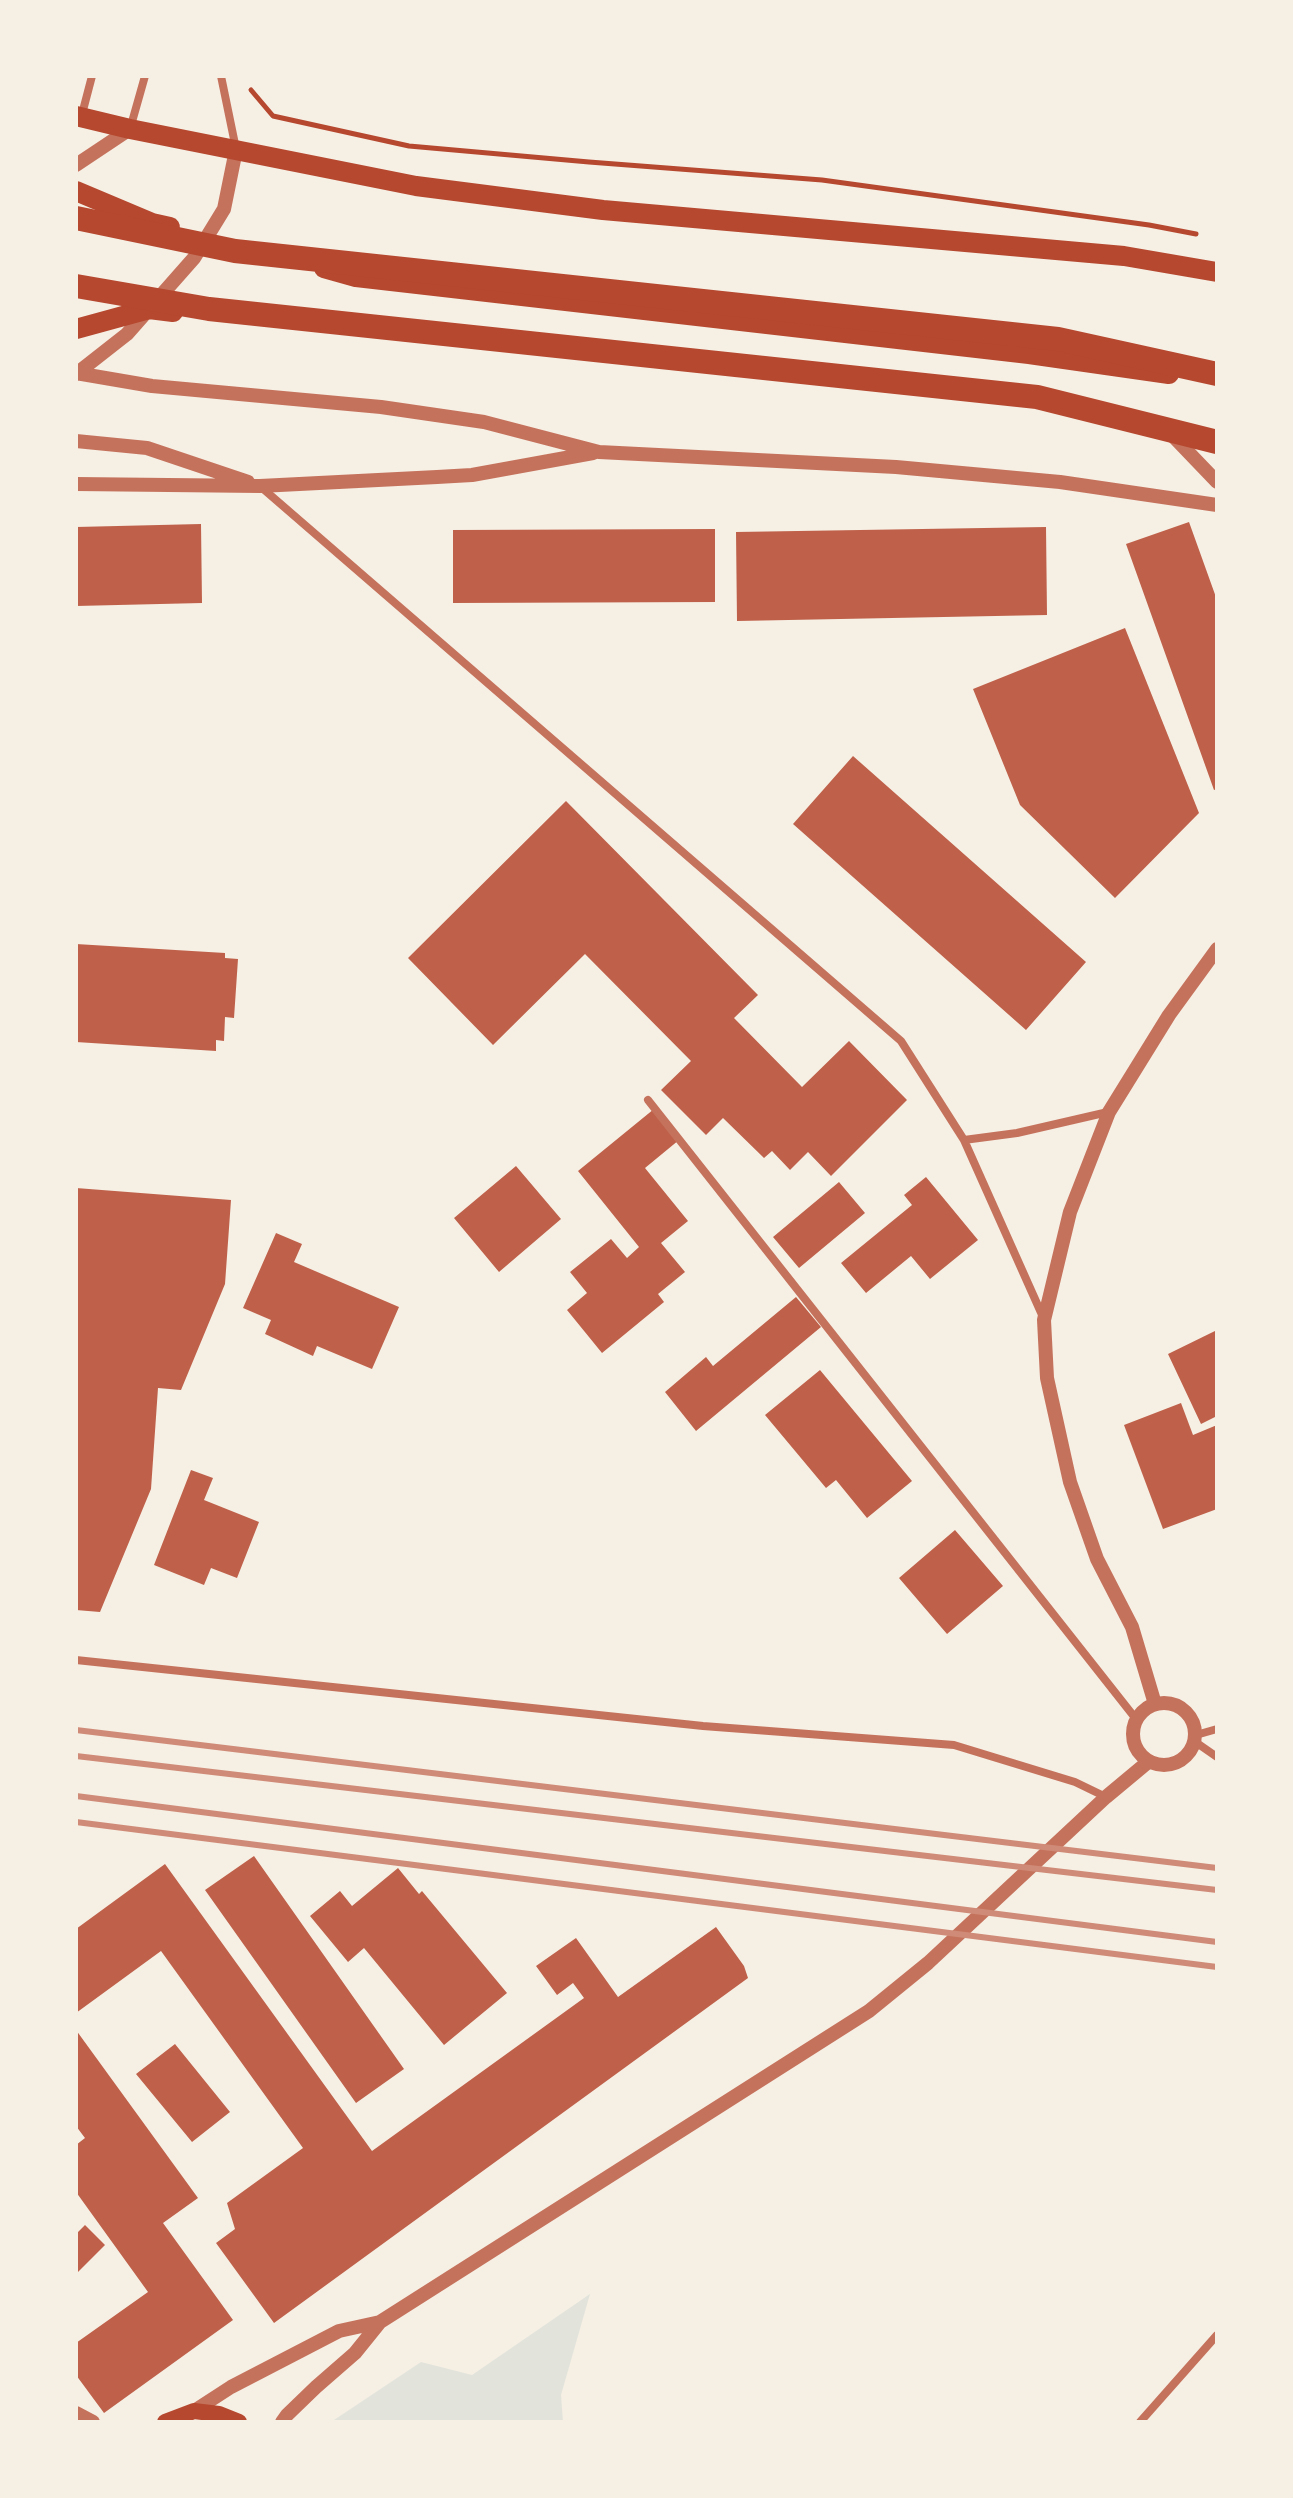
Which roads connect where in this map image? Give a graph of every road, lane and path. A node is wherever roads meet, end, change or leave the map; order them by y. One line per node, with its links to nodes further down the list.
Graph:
1 (92, 76): 5 (street)
2 (145, 76): 6 (street)
3 (221, 76): 7 (street)
4 (250, 88): 11 (path)
5 (79, 117): 6 (main road)
6 (130, 129): 7 (main road); 8 (street)
7 (236, 150): 12 (street); 13 (main road)
8 (76, 165)
9 (76, 191): 12 (main road)
10 (76, 218): 18 (highway)
11 (1203, 235)
12 (208, 236): 15 (street); 19 (main road)
13 (1217, 272)
14 (76, 286): 23 (highway)
15 (149, 309): 16 (main road); 17 (street); 20 (main road)
16 (76, 329)
17 (76, 374): 24 (street)
18 (1217, 374)
19 (1217, 380)
20 (1153, 416): 21 (main road); 25 (street)
21 (1217, 431)
22 (76, 441): 27 (street)
23 (1217, 442)
24 (599, 452): 27 (street); 28 (street)
25 (1217, 482)
26 (76, 484): 27 (street)
27 (260, 486): 32 (street)
28 (1217, 505)
29 (1217, 949): 31 (street)
30 (648, 1100): 36 (street)
31 (1109, 1112): 32 (street); 33 (street)
32 (964, 1140): 33 (street)
33 (1044, 1320): 35 (street)
34 (76, 1660): 41 (street)
35 (1155, 1704): 36 (street); 38 (street)
36 (1136, 1719): 40 (street)
37 (1217, 1729): 38 (street)
38 (1195, 1738): 39 (street); 40 (street)
39 (1217, 1757)
40 (1148, 1762): 41 (street)
41 (1106, 1797): 42 (street)
42 (380, 2322): 44 (street); 49 (street)
43 (1217, 2335): 50 (street)
44 (194, 2411): 47 (main road); 48 (main road)
45 (76, 2413): 46 (street)
46 (93, 2422)
47 (165, 2422)
48 (239, 2422)
49 (282, 2422)
50 (1140, 2422)

